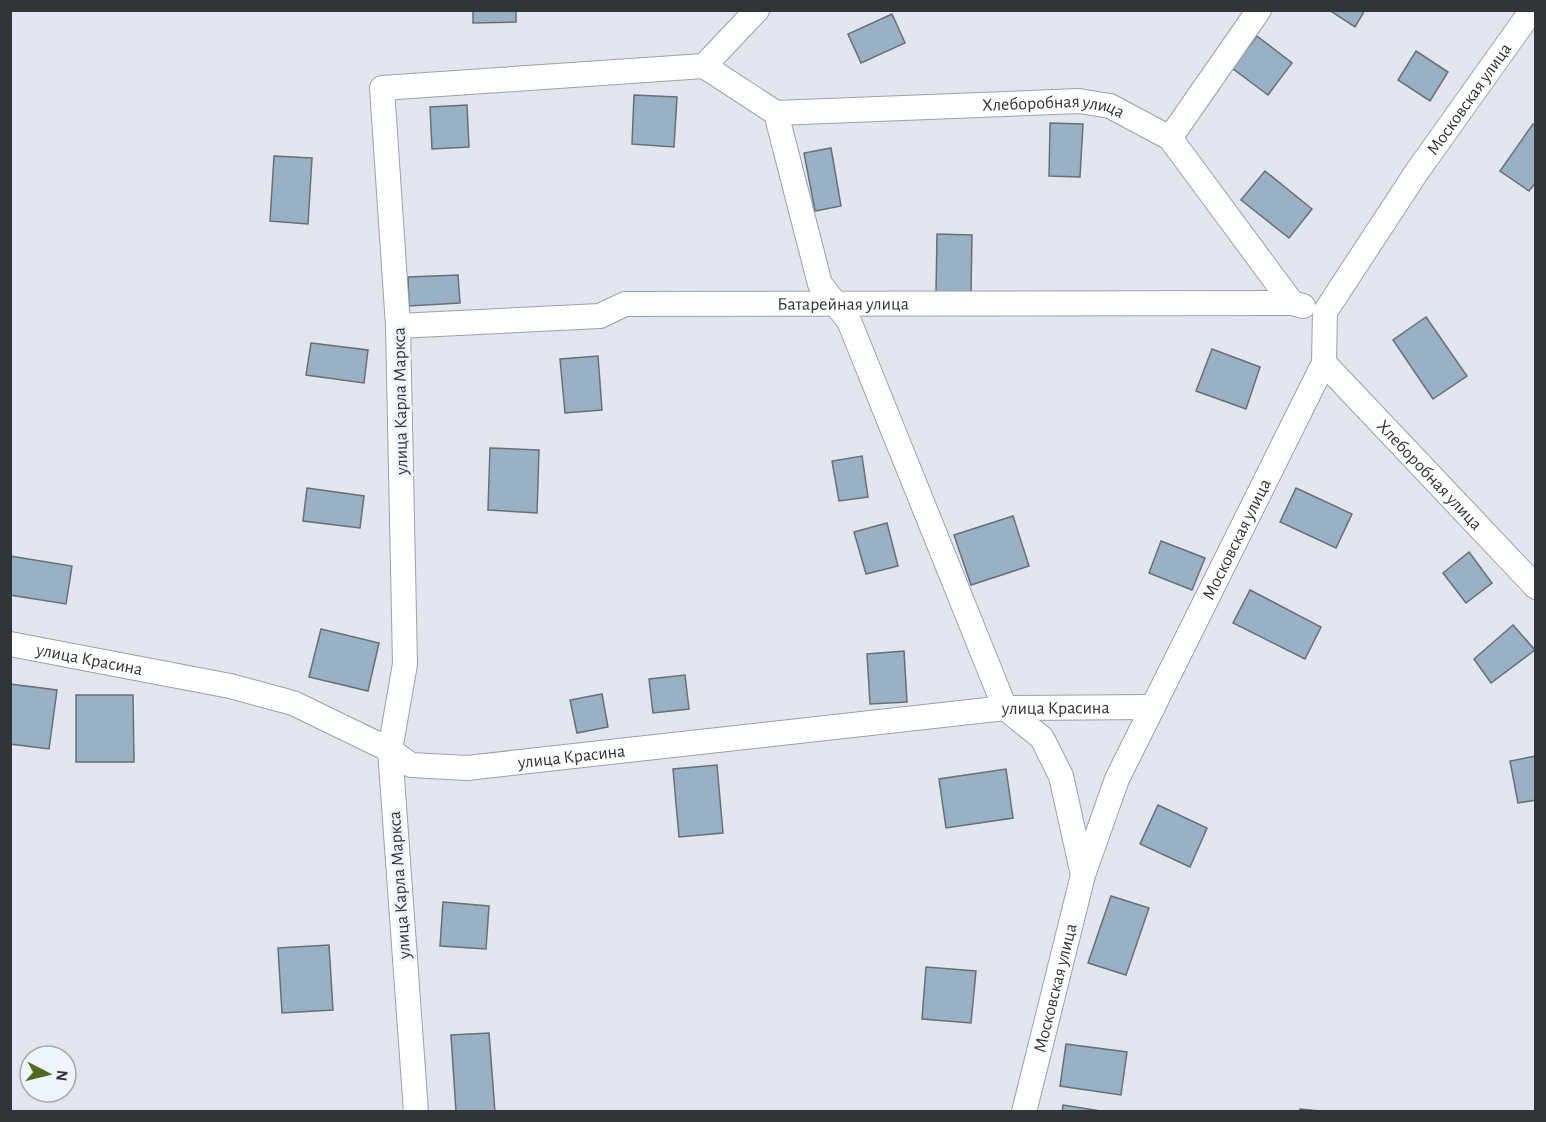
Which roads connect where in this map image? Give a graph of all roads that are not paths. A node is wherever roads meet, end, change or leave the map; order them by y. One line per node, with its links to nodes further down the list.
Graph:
1 (757, 10): 4 (street)
2 (1259, 10): 6 (street)
3 (1532, 10): 9 (street, Московская улица)
4 (704, 66): 5 (street); 10 (street, улица Карла Маркса)
5 (776, 113): 6 (street, Хлеборобная улица); 7 (street)
6 (1170, 138): 8 (street, Хлеборобная улица)
7 (834, 303): 8 (street, Батарейная улица); 10 (street, Батарейная улица); 15 (street)
8 (1292, 303): 9 (street)
9 (1325, 312): 11 (street, Московская улица)
10 (398, 326): 16 (street, улица Карла Маркса)
11 (1324, 363): 12 (street, Хлеборобная улица); 14 (street, Московская улица)
12 (1536, 587)
13 (10, 644): 16 (street, улица Красина)
14 (1153, 706): 15 (street, улица Красина); 17 (street, Московская улица)
15 (1005, 708): 16 (street, улица Красина); 17 (street)
16 (390, 750): 18 (street, улица Карла Маркса)
17 (1083, 874): 19 (street, Московская улица)
18 (416, 1112)
19 (1024, 1112)

